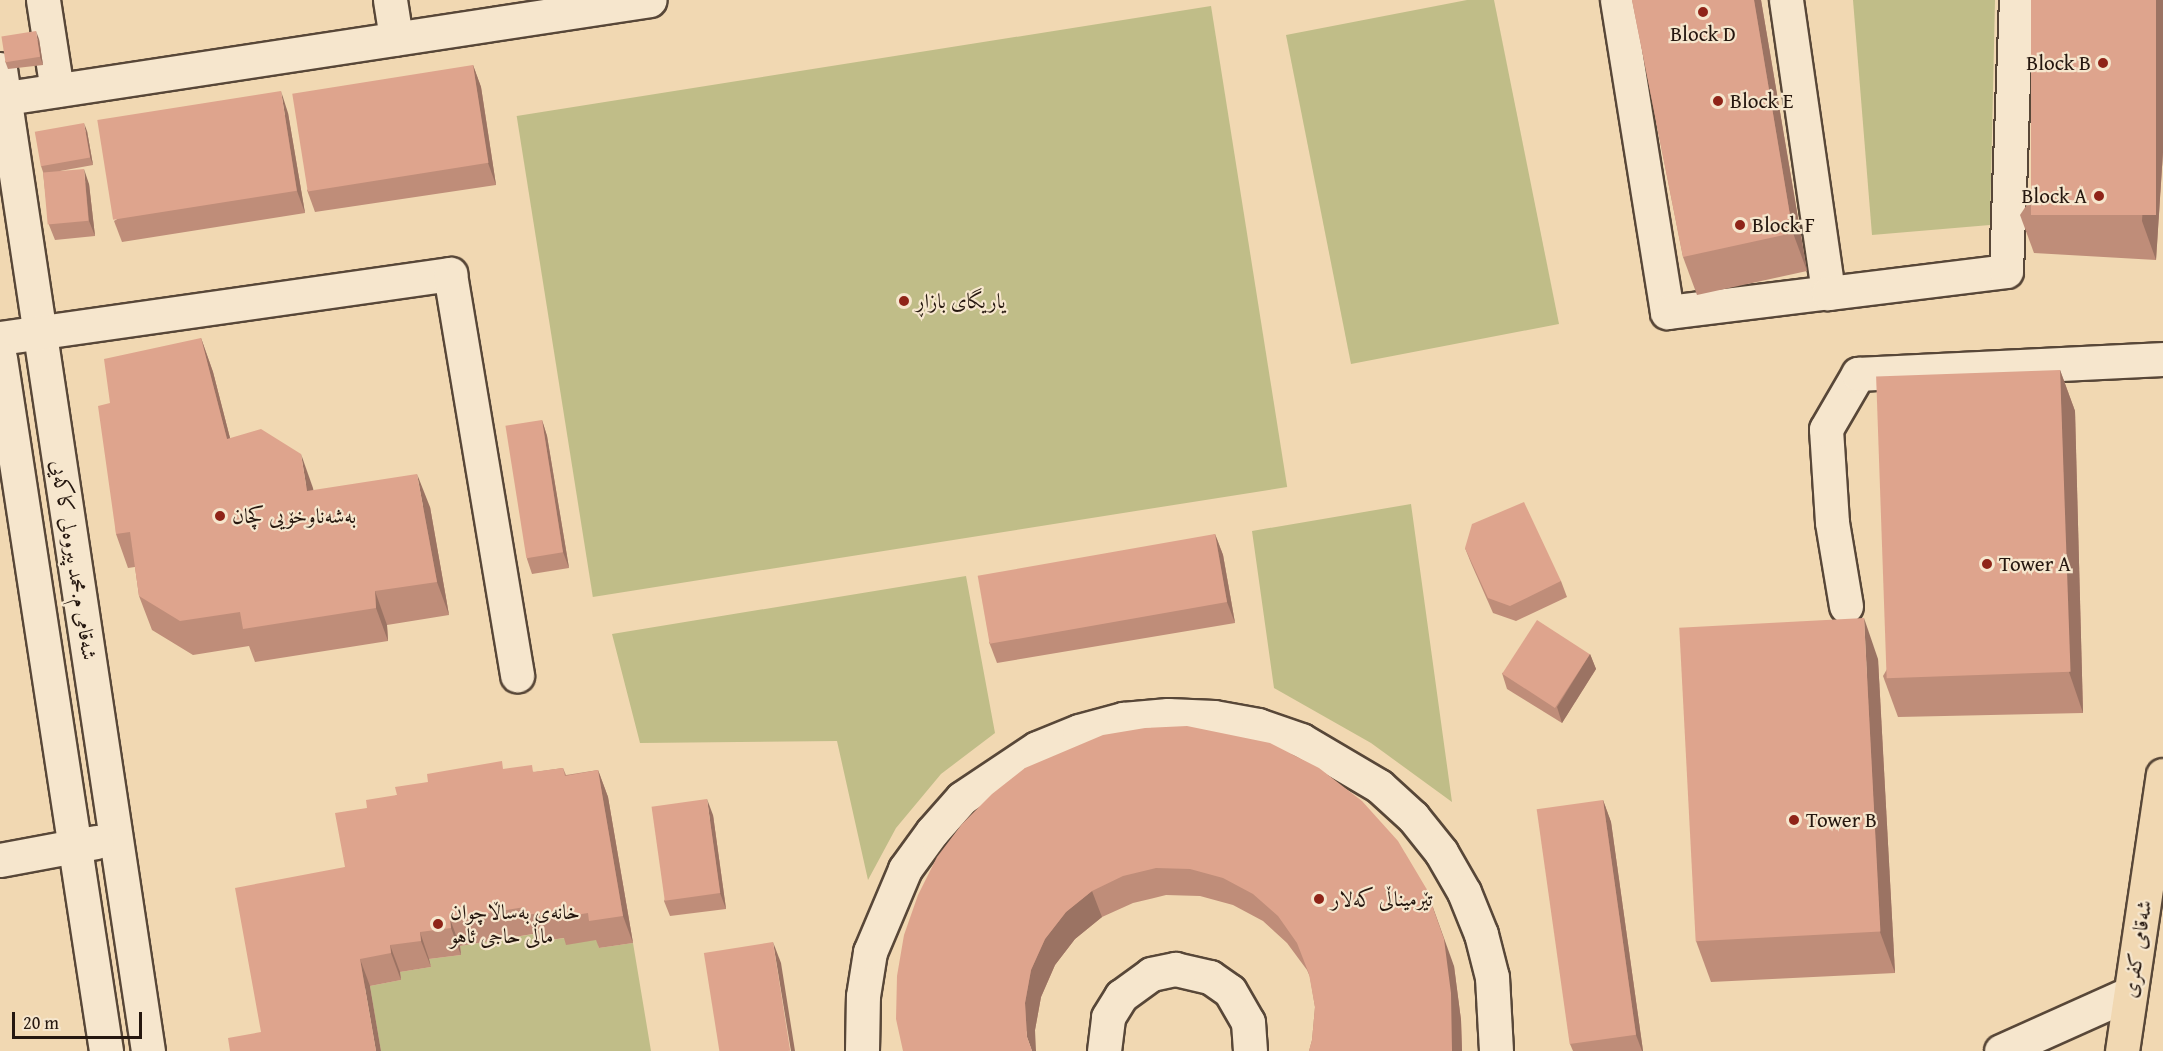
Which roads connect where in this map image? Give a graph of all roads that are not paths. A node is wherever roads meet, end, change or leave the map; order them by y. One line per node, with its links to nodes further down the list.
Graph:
1 (43, 0): 9 (street)
2 (390, 0): 7 (street)
3 (650, 0): 7 (street)
4 (1617, 0): 10 (street)
5 (1786, 0): 10 (street)
6 (2016, 0): 10 (street)
7 (396, 39): 9 (street)
8 (2, 89): 9 (street); 11 (street, شەقامی م.محمد پیروەلی کاکەیی)
9 (57, 90)
10 (1829, 292)
11 (40, 332): 12 (street); 16 (street); 18 (street, شەقامی م.محمد پیروەلی کاکەیی)
12 (0, 338)
13 (0, 357): 19 (street, شەقامی م.محمد پیروەلی کاکەیی)
14 (2163, 359): 15 (street)
15 (1846, 606)
16 (517, 675)
17 (2163, 775): 21 (highway, شەقامی کفری)
18 (116, 838): 19 (street); 24 (street, شەقامی م.محمد پیروەلی کاکەیی)
19 (75, 846): 20 (street); 23 (street, شەقامی م.محمد پیروەلی کاکەیی)
20 (0, 860)
21 (2130, 993): 22 (street); 30 (highway, شەقامی کفری)
22 (2046, 1041): 29 (street)
23 (106, 1051)
24 (148, 1051)
25 (862, 1051): 28 (street)
26 (1104, 1051): 27 (street)
27 (1250, 1051)
28 (1496, 1051)
29 (2001, 1051)
30 (2122, 1051)

